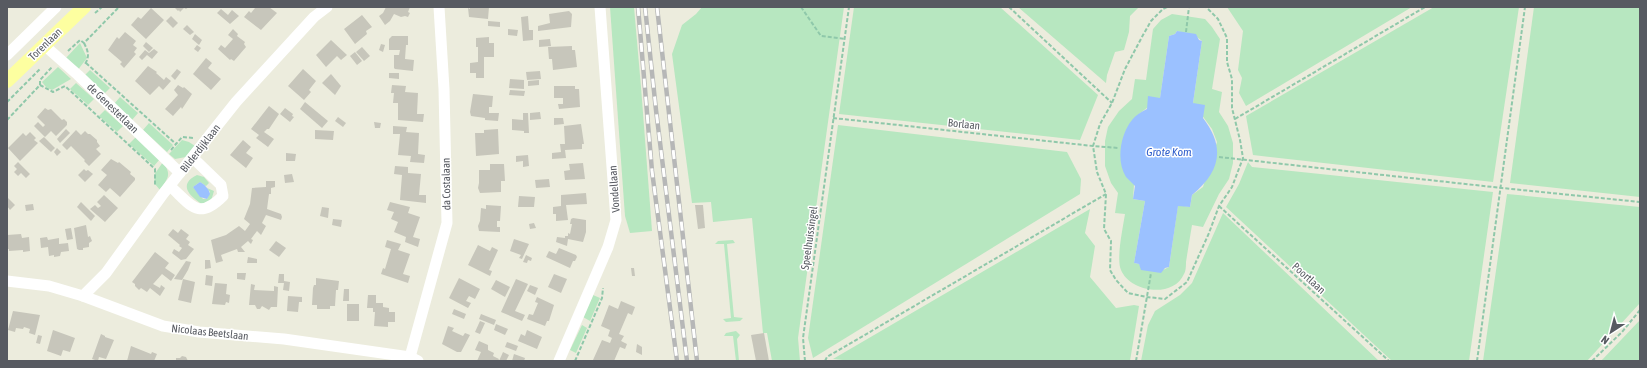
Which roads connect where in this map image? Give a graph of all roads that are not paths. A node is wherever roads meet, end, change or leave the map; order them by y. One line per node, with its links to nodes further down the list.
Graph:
1 (56, 7): 7 (street, Torenlaan)
2 (84, 7): 6 (main road, Torenlaan)
3 (327, 7): 9 (street, Bilderdijklaan)
4 (439, 7): 14 (street, da Costalaan)
5 (600, 7): 15 (street, Vondellaan)
6 (44, 45): 8 (main road, Torenlaan); 10 (street, de Genestetlaan)
7 (7, 55)
8 (7, 81)
9 (193, 158): 10 (street, Bilderdijklaan); 11 (street)
10 (180, 173): 11 (street, Bilderdijklaan)
11 (167, 190): 13 (street, Bilderdijklaan)
12 (7, 281): 13 (street, Nicolaas Beetslaan)
13 (83, 296): 14 (street, Nicolaas Beetslaan)
14 (414, 359)
15 (559, 361)

